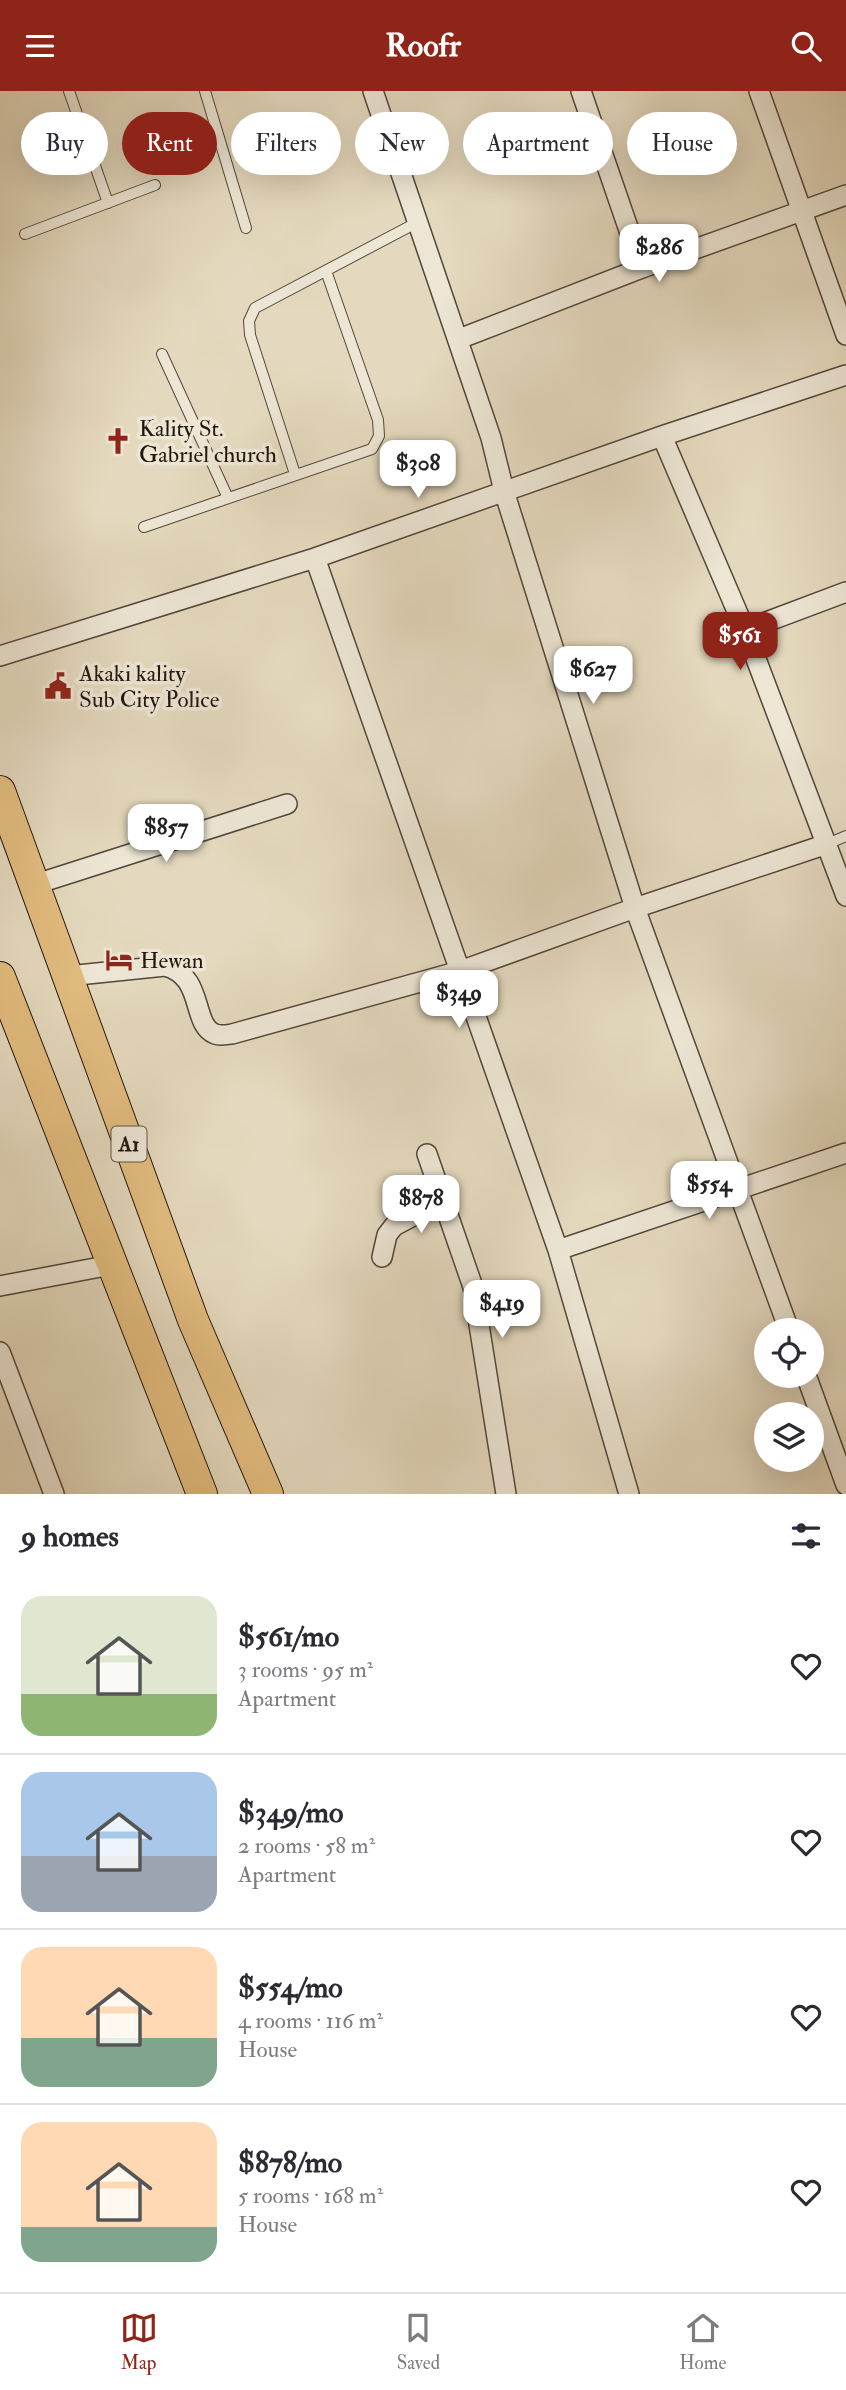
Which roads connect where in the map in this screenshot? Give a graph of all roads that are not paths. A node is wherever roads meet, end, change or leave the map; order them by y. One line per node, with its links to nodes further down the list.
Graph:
1 (69, 91): 8 (lane)
2 (205, 91): 11 (lane)
3 (373, 91): 10 (street)
4 (581, 91): 13 (street)
5 (759, 91): 9 (street)
6 (155, 185): 8 (lane)
7 (846, 195): 9 (street)
8 (108, 203): 12 (lane)
9 (800, 211): 13 (street); 15 (street)
10 (418, 222): 14 (lane); 16 (street)
11 (246, 228)
12 (25, 234)
13 (642, 268): 16 (street)
14 (326, 271): 20 (lane); 20 (lane)
15 (846, 335)
16 (459, 339): 21 (street)
17 (162, 354): 22 (lane)
18 (846, 375): 19 (street)
19 (662, 436): 21 (street); 26 (street)
20 (295, 474): 22 (lane)
21 (504, 491): 24 (street); 34 (street)
22 (228, 498): 23 (lane)
23 (144, 527)
24 (315, 558): 27 (street); 35 (street)
25 (846, 592): 26 (street)
26 (745, 630): 31 (street)
27 (0, 656)
28 (0, 791): 32 (main road, A1)
29 (286, 804): 32 (street)
30 (846, 836): 31 (lane)
31 (828, 844): 33 (street); 34 (street)
32 (33, 885): 36 (main road, A1)
33 (846, 896)
34 (635, 908): 35 (street); 40 (street)
35 (460, 971): 36 (street); 42 (street)
36 (68, 976): 52 (main road, A1)
37 (0, 977): 44 (main road)
38 (846, 1153): 40 (street)
39 (427, 1154): 41 (street)
40 (738, 1190): 42 (street); 46 (street)
41 (443, 1201): 43 (street); 53 (street)
42 (558, 1250): 54 (street)
43 (382, 1257)
44 (111, 1265): 45 (street); 51 (main road)
45 (0, 1286)
46 (785, 1318)
47 (0, 1352): 50 (street)
48 (811, 1388): 49 (street)
49 (846, 1487): 55 (street)
50 (54, 1494)
51 (202, 1494)
52 (268, 1494)
53 (506, 1494)
54 (629, 1494)
55 (830, 1494)

